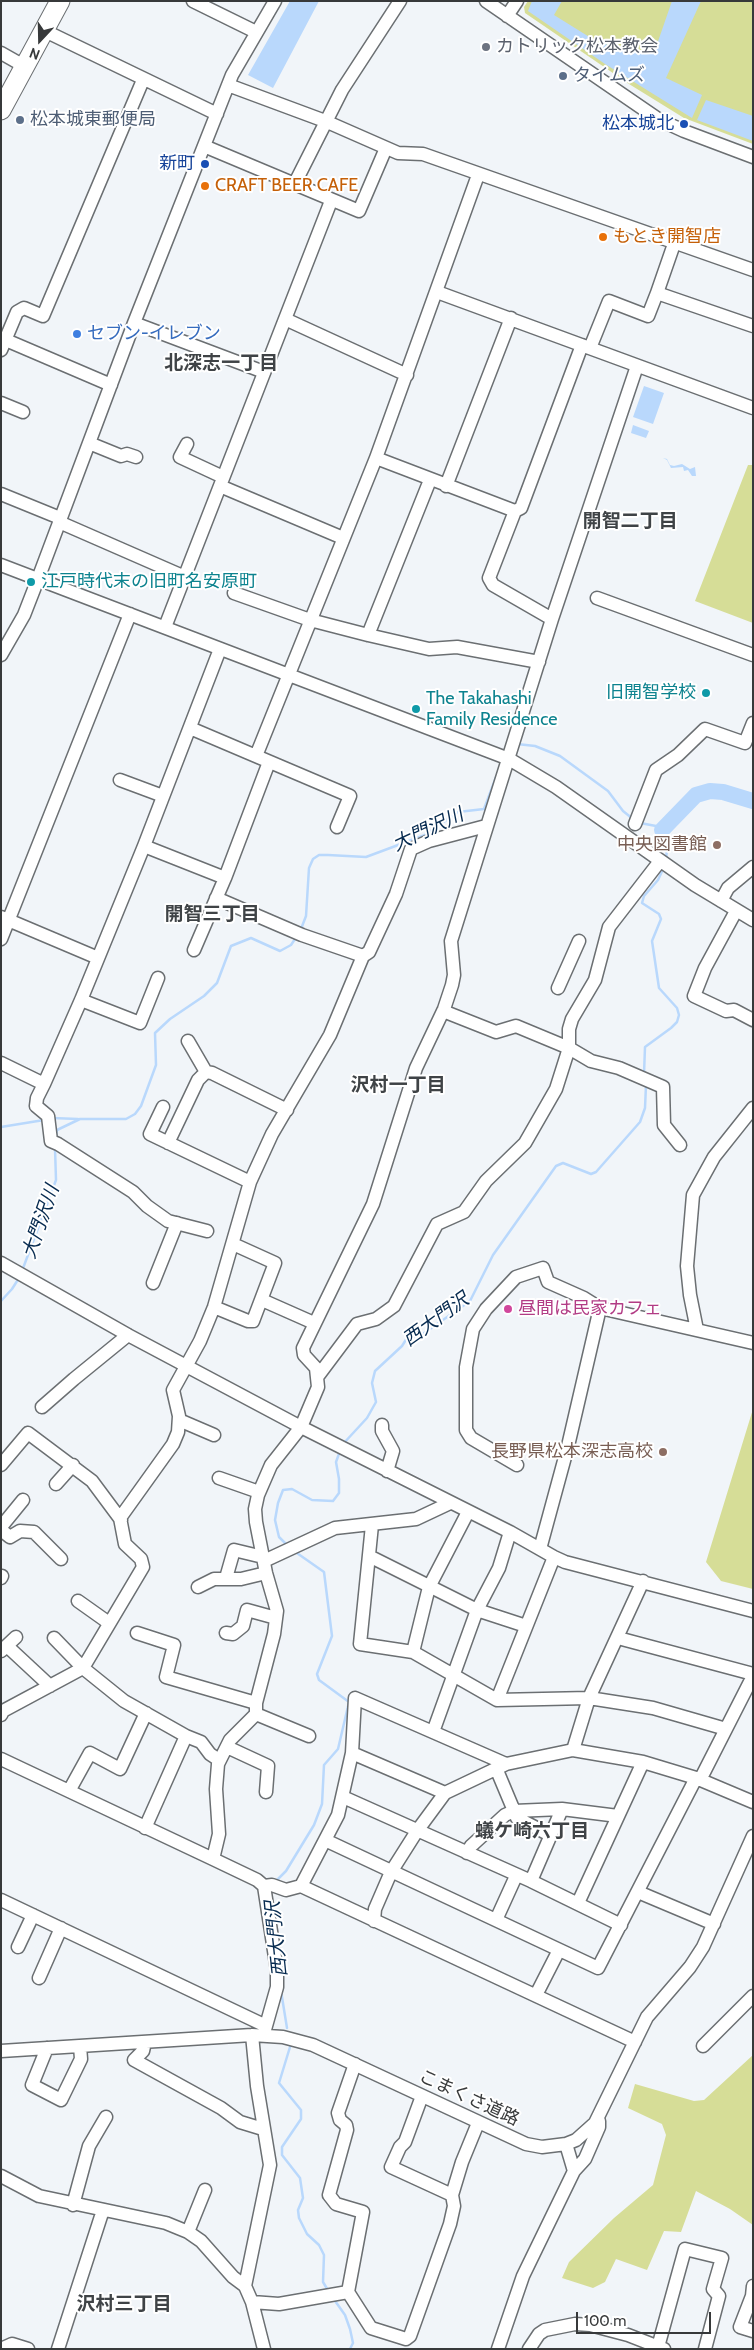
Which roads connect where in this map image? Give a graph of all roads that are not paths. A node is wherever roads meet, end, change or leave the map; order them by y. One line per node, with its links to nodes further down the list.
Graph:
1 (60, 1): 8 (highway)
2 (193, 1): 9 (street)
3 (275, 1): 9 (street)
4 (400, 1): 16 (street)
5 (486, 1): 7 (street)
6 (517, 1): 7 (street)
7 (507, 16): 19 (street)
8 (43, 30): 11 (highway); 12 (street)
9 (256, 32): 13 (street)
10 (1, 53): 11 (street)
11 (24, 66): 14 (highway)
12 (143, 80): 15 (street); 31 (street)
13 (228, 85): 15 (street); 16 (street)
14 (1, 110)
15 (216, 114): 17 (street)
16 (325, 121): 18 (street); 21 (street)
17 (204, 146): 21 (street); 29 (street)
18 (386, 148): 20 (street); 22 (street)
19 (753, 157)
20 (478, 175): 23 (street); 25 (street)
21 (294, 185): 22 (street)
22 (331, 201): 28 (street)
23 (674, 244): 24 (street); 26 (street)
24 (753, 270)
25 (437, 292): 27 (street); 35 (street)
26 (657, 293): 30 (street); 32 (street)
27 (511, 318): 32 (street); 46 (street)
28 (285, 319): 34 (street); 35 (street)
29 (134, 323): 34 (street); 36 (street)
30 (753, 326)
31 (3, 343): 36 (street)
32 (586, 346): 33 (street); 48 (street)
33 (637, 366): 38 (street); 57 (street)
34 (264, 372): 45 (street)
35 (408, 374): 43 (street)
36 (111, 385): 40 (street)
37 (1, 403): 39 (street)
38 (753, 408)
39 (23, 412)
40 (89, 443): 42 (street); 49 (street)
41 (187, 444): 45 (street)
42 (136, 457)
43 (376, 458): 44 (street); 50 (street)
44 (430, 480): 46 (street); 60 (street)
45 (222, 482): 50 (street); 52 (street)
46 (446, 486): 48 (street)
47 (1, 494): 49 (street)
48 (514, 511): 57 (street)
49 (60, 520): 52 (street); 53 (street)
50 (343, 538): 58 (street)
51 (1, 565): 53 (street)
52 (185, 577): 59 (street)
53 (38, 579): 56 (street); 62 (street)
54 (234, 593): 58 (street)
55 (597, 598): 63 (street)
56 (130, 614): 59 (street); 83 (street)
57 (552, 619): 64 (street)
58 (310, 620): 60 (street); 65 (street)
59 (165, 627): 61 (street)
60 (368, 635): 64 (street)
61 (220, 649): 65 (street); 67 (street)
62 (1, 654)
63 (753, 655)
64 (539, 662): 68 (street)
65 (288, 675): 68 (street); 69 (street)
66 (753, 723): 73 (street)
67 (190, 728): 69 (street); 72 (street)
68 (509, 752): 74 (street); 77 (street)
69 (256, 756): 70 (street)
70 (269, 762): 75 (street); 79 (street)
71 (120, 780): 72 (street)
72 (163, 796): 76 (street)
73 (636, 822)
74 (486, 826): 88 (street); 93 (street)
75 (337, 827)
76 (144, 846): 79 (street); 89 (street)
77 (663, 862): 81 (street); 96 (street)
78 (753, 867): 81 (street)
79 (225, 878): 80 (street)
80 (216, 898): 87 (street); 88 (street)
81 (721, 901): 82 (street)
82 (736, 911): 84 (street); 94 (street)
83 (5, 918): 85 (street); 89 (street)
84 (753, 920)
85 (1, 939)
86 (579, 941): 91 (street)
87 (194, 950)
88 (363, 956): 102 (street)
89 (98, 958): 92 (street)
90 (158, 978): 92 (street)
91 (558, 988)
92 (81, 1000): 99 (street)
93 (443, 1011): 96 (street); 114 (street)
94 (753, 1020)
95 (188, 1041): 98 (street)
96 (569, 1048): 104 (street); 119 (street)
97 (1, 1063): 99 (street)
98 (206, 1072): 102 (street); 103 (street)
99 (44, 1084): 106 (street)
100 (163, 1107): 103 (street)
101 (753, 1108): 115 (street)
102 (287, 1110): 105 (street)
103 (168, 1143): 105 (street)
104 (680, 1145)
105 (250, 1182): 108 (street)
106 (177, 1224): 107 (street); 110 (street)
107 (207, 1232)
108 (233, 1244): 111 (street); 112 (street)
109 (1, 1263): 116 (street)
110 (153, 1283)
111 (262, 1300): 112 (street); 114 (street)
112 (214, 1306): 118 (street)
113 (600, 1308): 115 (street); 127 (street); 139 (street)
114 (314, 1323): 119 (street)
115 (697, 1330): 117 (street)
116 (128, 1335): 118 (street); 120 (street)
117 (753, 1343)
118 (186, 1365): 121 (street); 123 (street)
119 (318, 1376): 123 (street)
120 (42, 1407)
121 (179, 1420): 124 (street); 135 (street)
122 (382, 1425): 128 (street)
123 (301, 1427): 128 (street); 131 (street)
124 (214, 1435)
125 (1, 1465): 126 (street)
126 (73, 1465): 130 (street); 135 (street)
127 (517, 1466)
128 (387, 1471): 133 (street)
129 (219, 1478): 131 (street)
130 (56, 1484)
131 (259, 1492): 143 (street)
132 (23, 1500): 137 (street)
133 (450, 1503): 134 (street); 136 (street)
134 (468, 1512): 138 (street); 146 (street)
135 (121, 1520): 152 (street)
136 (372, 1525): 140 (street); 143 (street)
137 (1, 1528): 142 (street)
138 (510, 1532): 139 (street); 149 (street)
139 (540, 1549): 141 (street)
140 (369, 1556): 146 (street); 159 (street)
141 (554, 1557): 145 (street); 153 (street)
142 (61, 1559)
143 (264, 1564): 144 (street); 144 (street); 151 (street)
144 (226, 1578): 147 (street)
145 (643, 1582): 150 (street); 157 (street)
146 (429, 1586): 149 (street); 159 (street)
147 (198, 1587)
148 (78, 1601): 152 (street)
149 (477, 1610): 153 (street); 162 (street)
150 (753, 1610)
151 (276, 1618): 155 (street); 166 (street)
152 (109, 1623): 160 (street)
153 (526, 1626): 165 (street)
154 (137, 1633): 166 (street)
155 (226, 1633)
156 (54, 1638): 160 (street)
157 (618, 1638): 161 (street); 164 (street)
158 (8, 1645): 163 (street)
159 (413, 1652): 162 (street)
160 (83, 1668): 163 (street); 167 (street)
161 (753, 1675): 169 (street)
162 (454, 1676): 165 (street); 170 (street)
163 (50, 1686): 168 (street)
164 (589, 1698): 165 (street); 169 (street); 174 (street)
165 (497, 1700)
166 (256, 1708): 172 (street); 173 (street)
167 (146, 1713): 171 (street); 181 (street)
168 (1, 1715)
169 (726, 1729): 180 (street)
170 (433, 1732): 175 (street); 179 (street)
171 (186, 1736): 177 (street); 189 (street)
172 (309, 1736)
173 (226, 1747): 177 (street); 182 (street)
174 (573, 1750): 178 (street); 179 (street)
175 (352, 1753): 183 (street); 184 (street)
176 (1, 1759): 181 (street)
177 (220, 1760): 196 (street)
178 (643, 1762): 180 (street); 188 (street)
179 (501, 1766): 183 (street); 187 (street)
180 (698, 1779): 185 (street); 202 (street)
181 (69, 1791): 189 (street)
182 (266, 1792)
183 (445, 1793): 190 (street)
184 (343, 1797): 190 (street); 193 (street)
185 (753, 1802)
186 (562, 1808): 187 (street); 188 (street); 191 (street)
187 (514, 1811): 191 (street); 195 (street)
188 (618, 1816): 204 (street)
189 (145, 1828): 196 (street)
190 (417, 1830): 195 (street); 197 (street)
191 (550, 1835): 199 (street)
192 (753, 1836): 194 (street, こまくさ道路)
193 (325, 1840): 197 (street); 201 (street)
194 (750, 1852): 208 (street, こまくさ道路)
195 (467, 1853): 198 (street)
196 (213, 1859): 200 (street)
197 (391, 1872): 206 (street); 207 (street)
198 (516, 1876): 199 (street); 206 (street)
199 (531, 1881): 204 (street)
200 (264, 1886): 201 (street); 216 (street)
201 (301, 1886): 207 (street)
202 (638, 1892): 208 (street); 209 (street)
203 (1, 1900): 205 (street)
204 (578, 1903): 209 (street)
205 (33, 1915): 210 (street); 211 (street)
206 (496, 1920): 212 (street)
207 (374, 1921): 214 (street)
208 (714, 1924): 218 (street, こまくさ道路)
209 (621, 1925): 212 (street)
210 (61, 1928): 213 (street); 216 (street)
211 (18, 1947)
212 (559, 1950): 214 (street)
213 (40, 1978)
214 (536, 1995): 218 (street)
215 (753, 1996): 220 (street)
216 (261, 2032): 217 (street, こまくさ道路); 223 (street, こまくさ道路); 228 (street)
217 (145, 2042): 219 (street, こまくさ道路); 228 (street)
218 (635, 2042): 225 (street, こまくさ道路)
219 (80, 2046): 221 (street, こまくさ道路); 221 (street)
220 (703, 2046)
221 (47, 2048): 222 (street, こまくさ道路)
222 (1, 2051)
223 (355, 2064): 224 (street, こまくさ道路); 239 (street)
224 (422, 2096): 227 (street, こまくさ道路); 233 (street)
225 (599, 2116): 229 (street, こまくさ道路); 230 (street)
226 (106, 2117): 234 (street)
227 (478, 2123): 229 (street, こまくさ道路); 233 (street)
228 (263, 2128): 237 (street)
229 (566, 2144): 230 (street)
230 (574, 2171): 247 (street)
231 (1, 2176): 234 (street)
232 (205, 2190): 236 (street)
233 (452, 2195): 239 (street)
234 (73, 2205): 235 (street)
235 (103, 2210): 236 (street); 245 (street)
236 (188, 2232): 237 (street)
237 (245, 2286): 240 (street)
238 (753, 2286): 241 (street)
239 (348, 2292): 240 (street)
240 (252, 2302): 246 (street)
241 (753, 2331)
242 (661, 2348): 248 (street); 249 (street)
243 (1, 2349): 244 (street)
244 (28, 2349)
245 (58, 2349)
246 (264, 2349)
247 (498, 2349)
248 (529, 2349)
249 (705, 2349)

